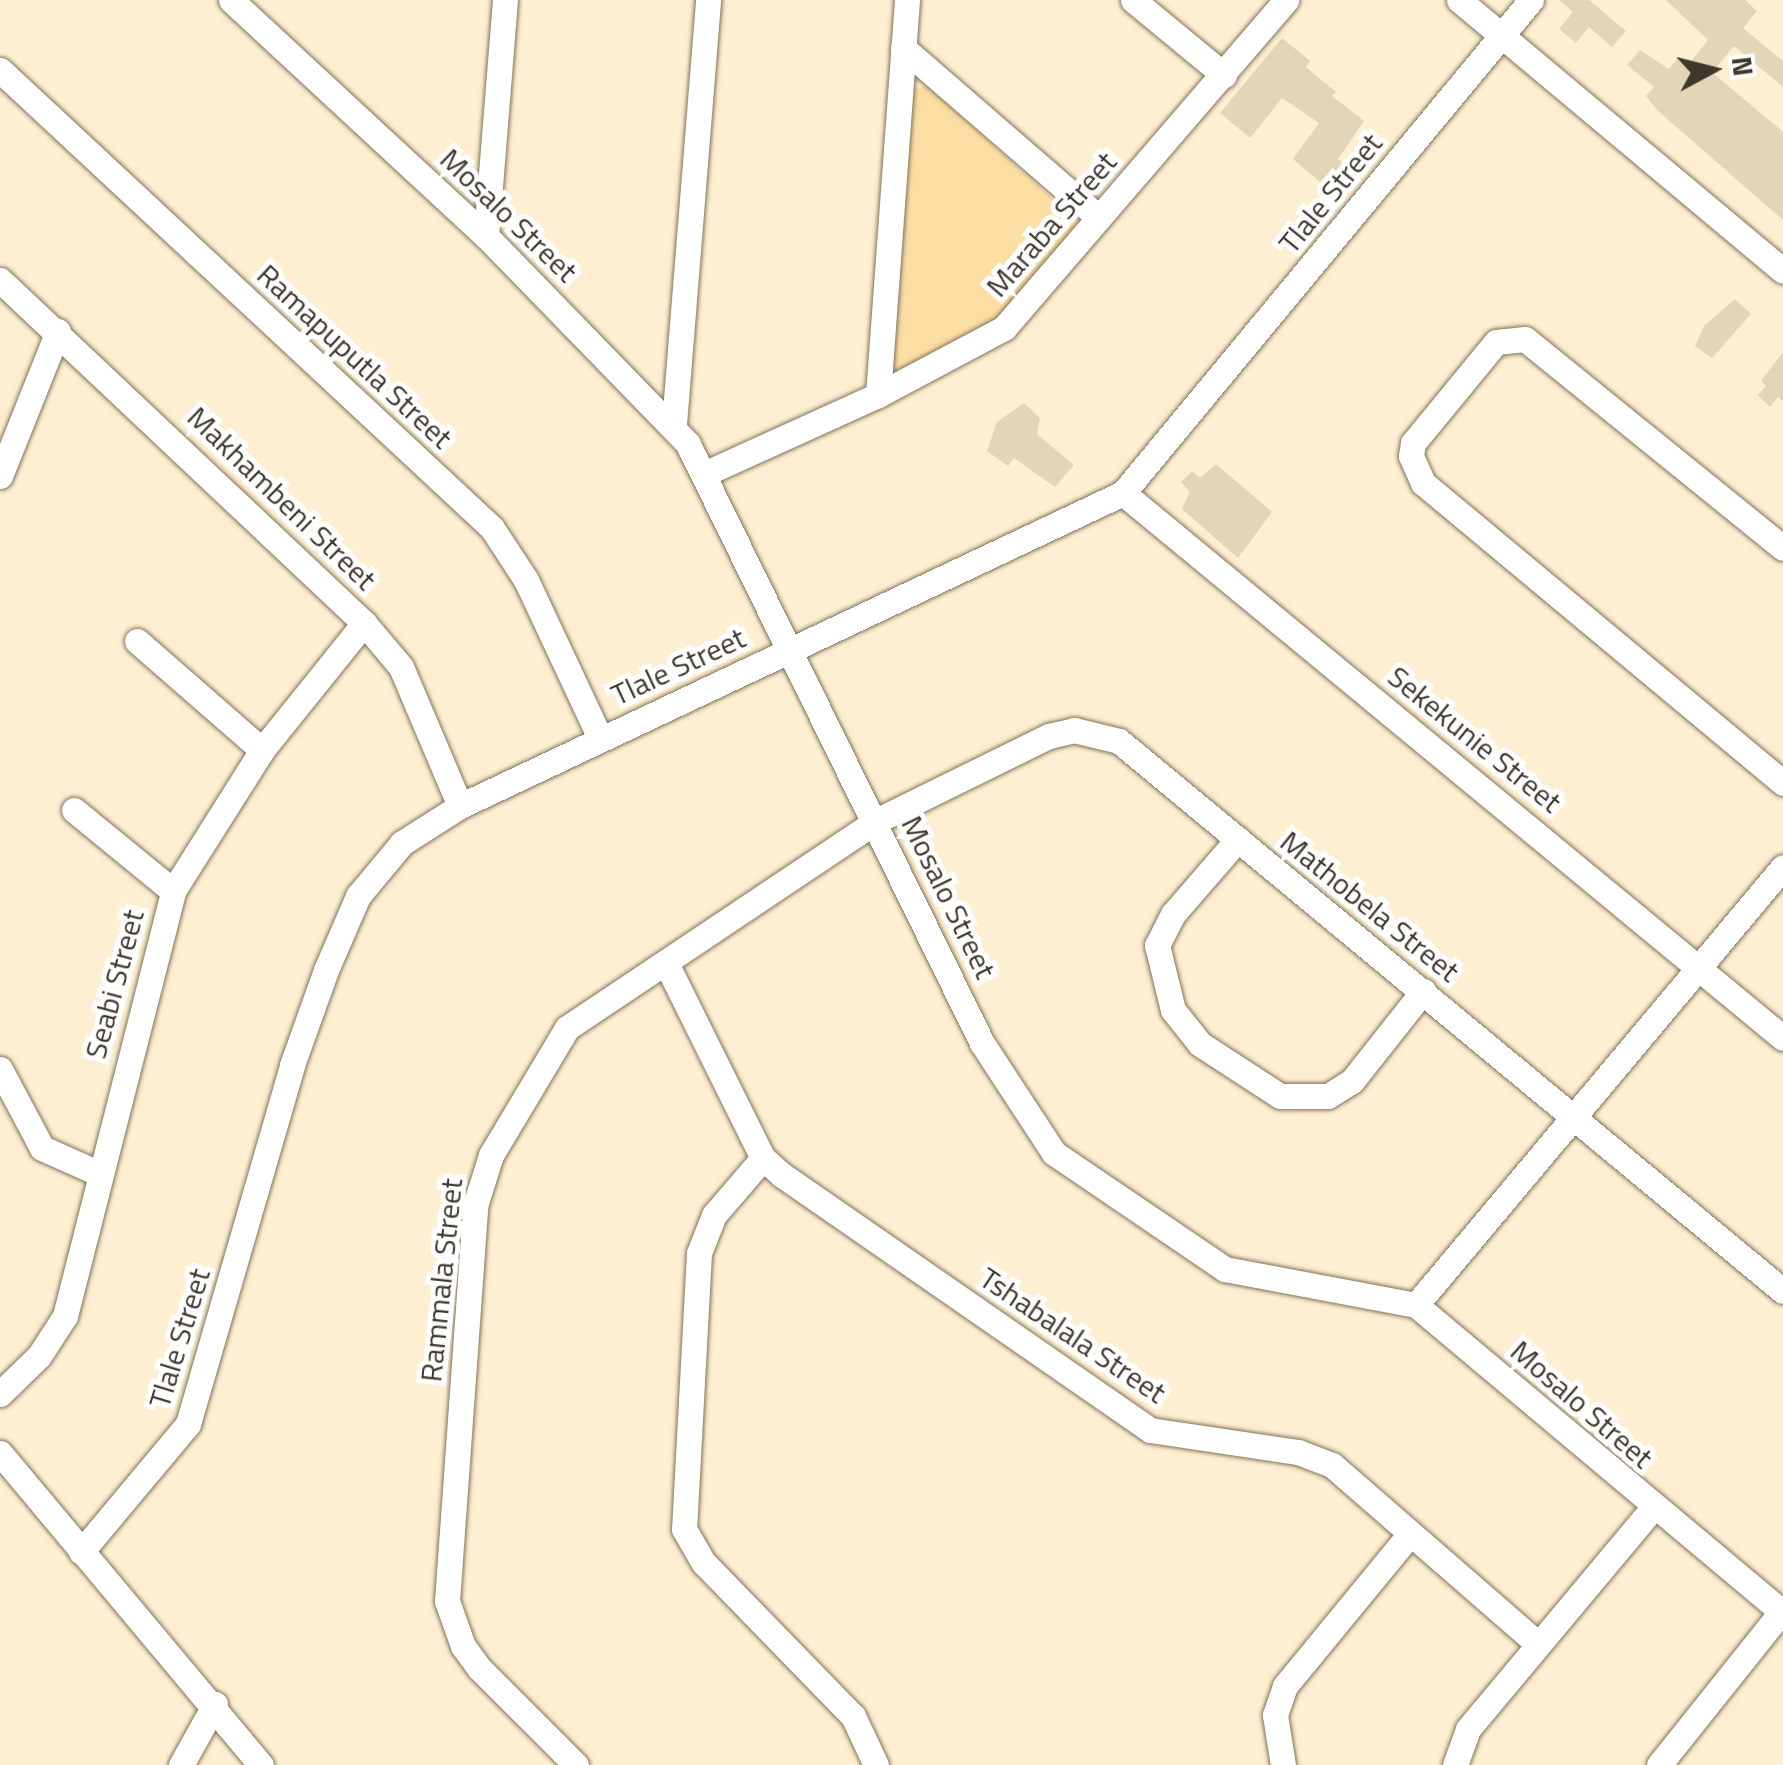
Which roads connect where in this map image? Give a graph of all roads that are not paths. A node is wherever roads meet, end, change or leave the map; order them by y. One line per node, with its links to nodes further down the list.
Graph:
1 (231, 0): 14 (street, Mosalo Street)
2 (505, 0): 14 (street)
3 (708, 0): 19 (street)
4 (907, 0): 10 (street)
5 (1133, 0): 12 (street)
6 (1286, 0): 12 (street, Maraba Street)
7 (1459, 0): 9 (street)
8 (1532, 0): 9 (street, Tlale Street)
9 (1501, 36): 15 (street); 22 (street, Tlale Street)
10 (903, 48): 13 (street); 18 (street)
11 (0, 70): 27 (street, Ramapuputla Street)
12 (1224, 76): 13 (street, Maraba Street)
13 (1100, 218): 18 (street, Maraba Street)
14 (486, 236): 19 (street, Mosalo Street)
15 (1783, 271)
16 (0, 280): 17 (street, Makhambeni Street)
17 (58, 330): 21 (street); 24 (street, Makhambeni Street)
18 (878, 395): 20 (street, Maraba Street)
19 (674, 424): 20 (street, Mosalo Street)
20 (704, 474): 26 (street, Mosalo Street)
21 (0, 476)
22 (1124, 492): 26 (street, Tlale Street); 37 (street, Sekekunie Street)
23 (1783, 548): 29 (street)
24 (364, 623): 28 (street, Seabi Street); 30 (street, Makhambeni Street)
25 (137, 642): 28 (street)
26 (786, 652): 27 (street, Tlale Street); 32 (street, Mosalo Street)
27 (600, 738): 30 (street, Tlale Street)
28 (262, 750): 35 (street, Seabi Street)
29 (1783, 783)
30 (460, 806): 50 (street, Tlale Street)
31 (74, 810): 35 (street)
32 (876, 820): 33 (street, Mathobela Street); 36 (street, Rammala Street); 45 (street, Mosalo Street)
33 (1238, 839): 38 (street, Mathobela Street); 38 (street)
34 (1783, 867): 37 (street)
35 (172, 892): 43 (street, Seabi Street)
36 (666, 963): 42 (street, Tshabalala Street); 56 (street, Rammala Street)
37 (1700, 966): 39 (street, Sekekunie Street); 41 (street)
38 (1423, 991): 41 (street, Mathobela Street)
39 (1783, 1038)
40 (0, 1069): 43 (street)
41 (1576, 1116): 44 (street, Mathobela Street); 45 (street)
42 (763, 1158): 49 (street, Tshabalala Street); 57 (street)
43 (98, 1173): 46 (street, Seabi Street)
44 (1783, 1291)
45 (1416, 1306): 48 (street, Mosalo Street)
46 (0, 1394)
47 (0, 1453): 50 (street)
48 (1652, 1508): 51 (street, Mosalo Street); 52 (street)
49 (1410, 1534): 52 (street, Tshabalala Street); 58 (street)
50 (81, 1552): 53 (street)
51 (1782, 1612): 60 (street)
52 (1537, 1642): 59 (street)
53 (215, 1704): 54 (street); 55 (street)
54 (181, 1765)
55 (261, 1765)
56 (576, 1765)
57 (876, 1765)
58 (1282, 1765)
59 (1455, 1765)
60 (1659, 1765)

